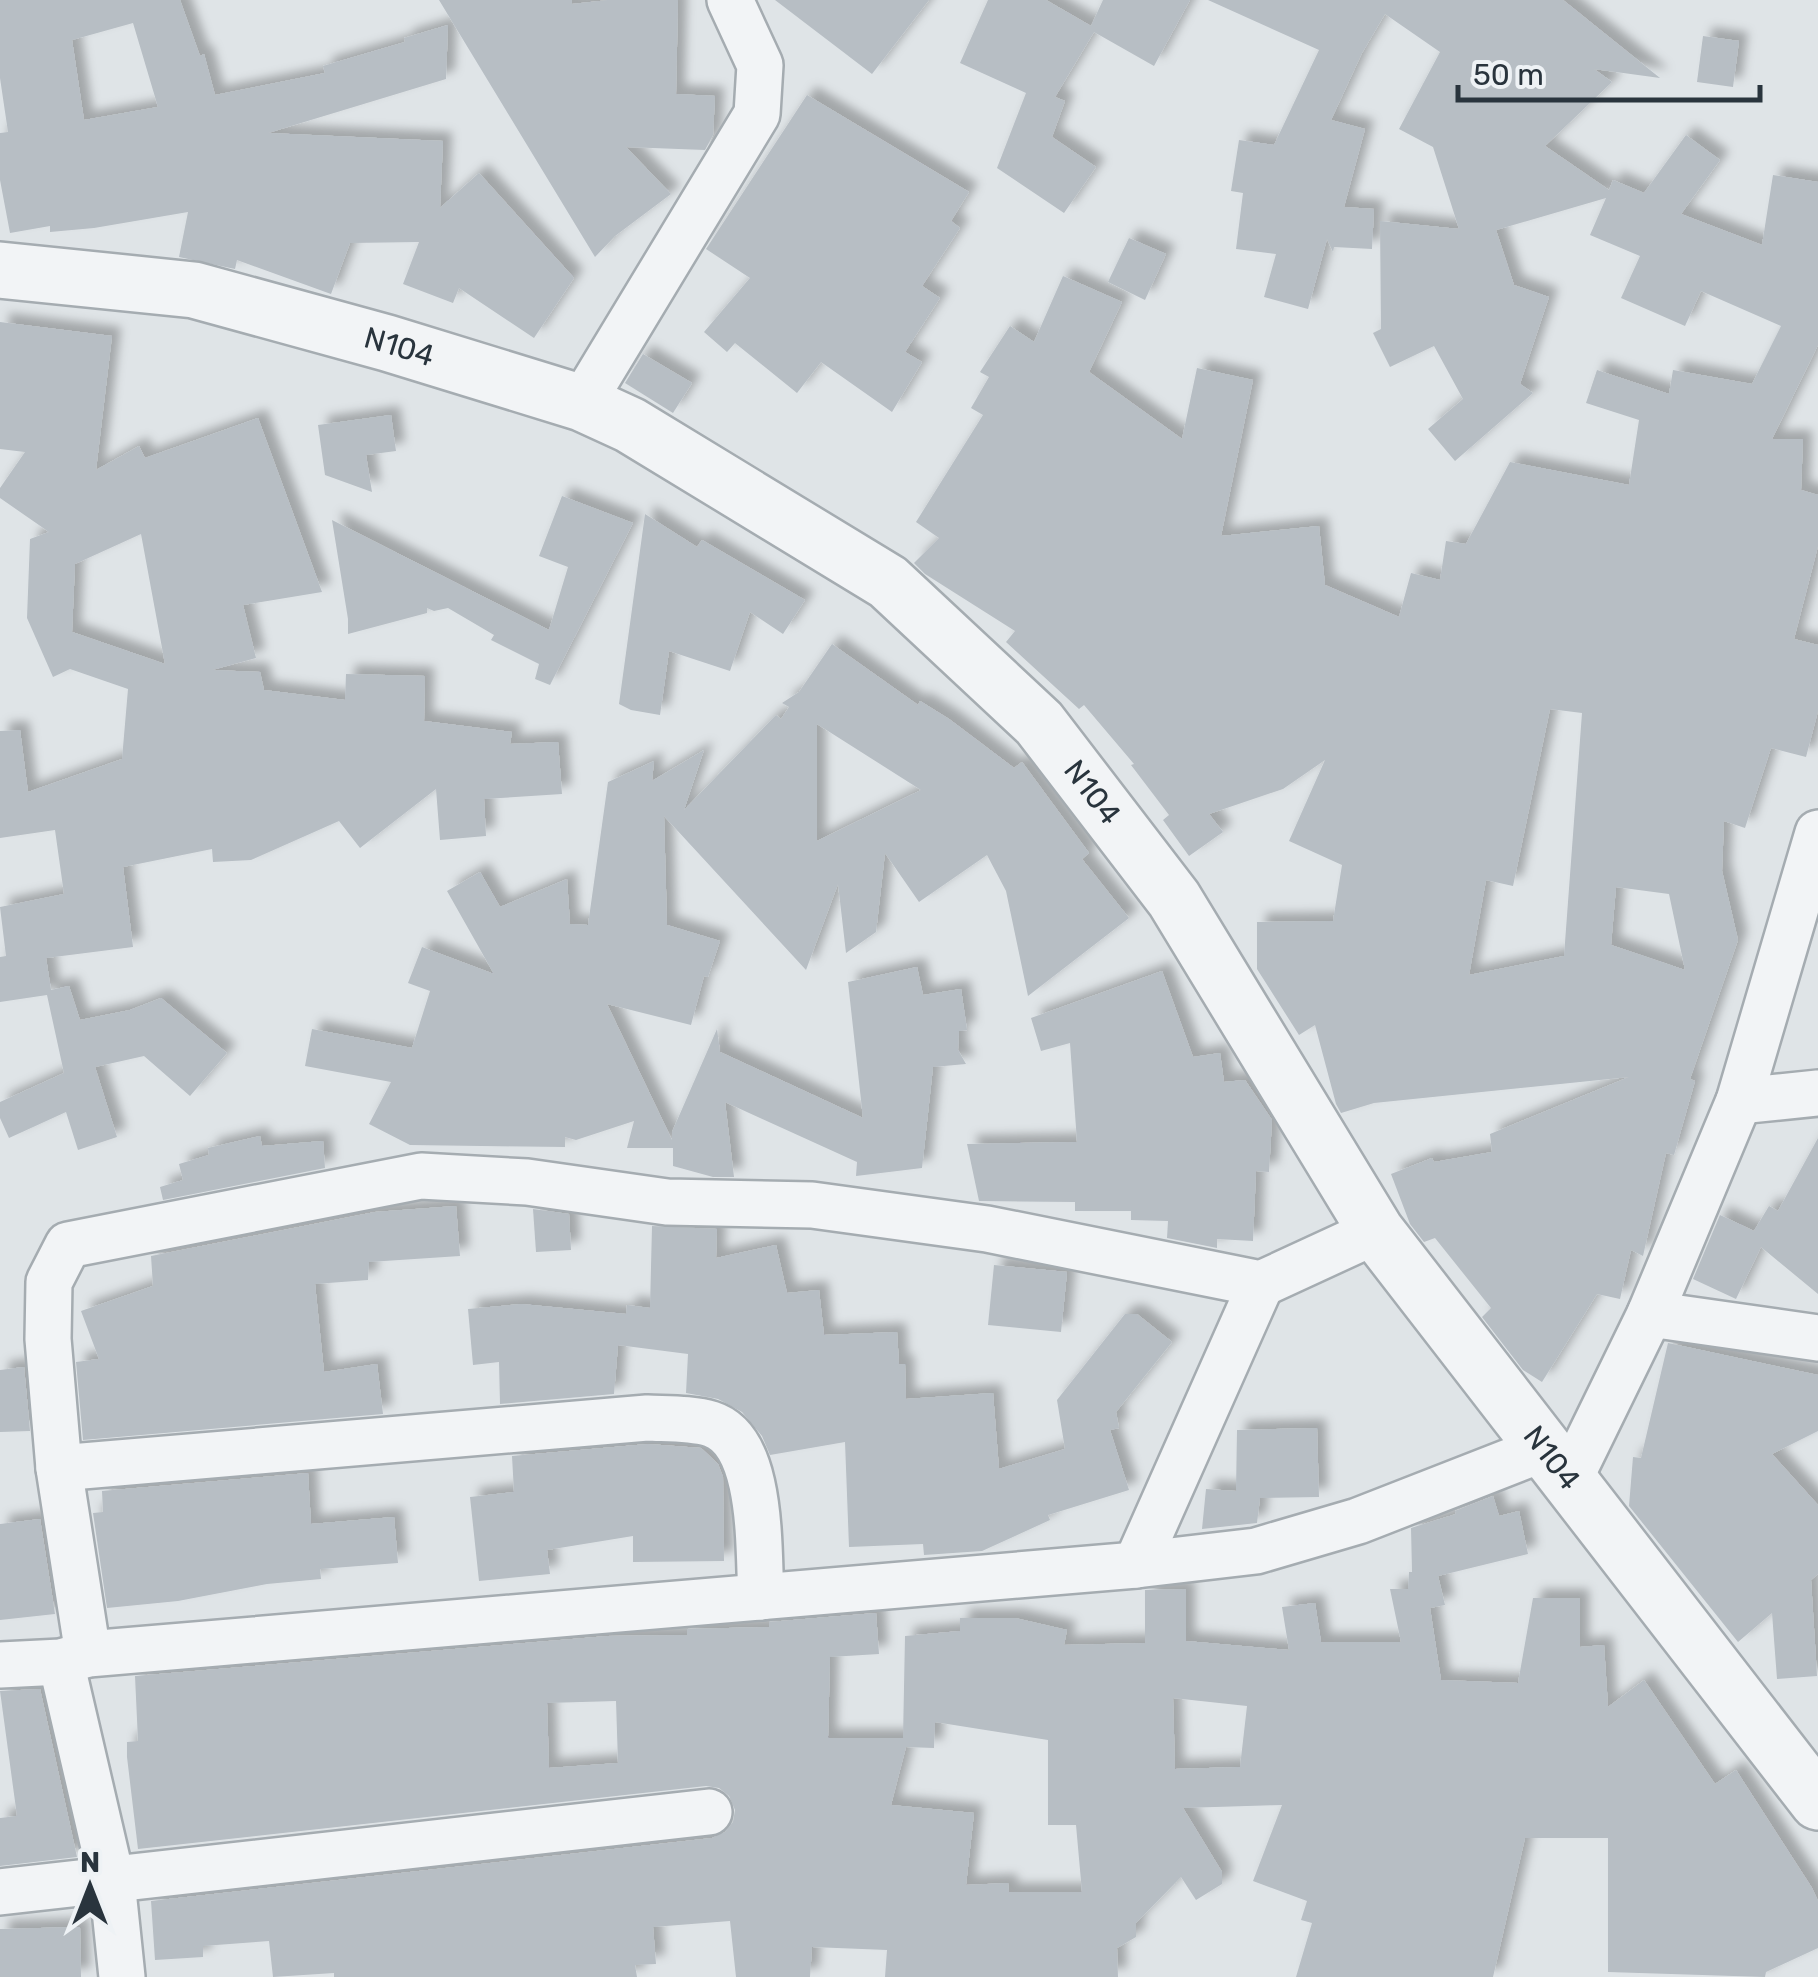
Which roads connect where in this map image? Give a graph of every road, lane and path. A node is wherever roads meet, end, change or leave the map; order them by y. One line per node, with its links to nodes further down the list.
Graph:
1 (730, 0): 3 (street)
2 (0, 270): 3 (street, N104 / N104)
3 (582, 403): 7 (street, N104 / N104)
4 (1818, 833): 6 (street)
5 (1818, 1093): 6 (street)
6 (1739, 1101): 9 (street)
7 (1376, 1230): 8 (street); 11 (street, N104 / N104)
8 (1262, 1284): 12 (street); 13 (street)
9 (1650, 1314): 10 (street); 11 (street)
10 (1818, 1338)
11 (1557, 1464): 13 (street); 17 (street, N104 / N104)
12 (58, 1468): 14 (street); 15 (street)
13 (1136, 1565): 14 (street)
14 (761, 1597): 15 (street)
15 (74, 1658): 16 (street); 19 (street)
16 (0, 1665)
17 (1818, 1802)
18 (709, 1812): 19 (street)
19 (112, 1882): 20 (street); 21 (street)
20 (0, 1892)
21 (122, 1977)

